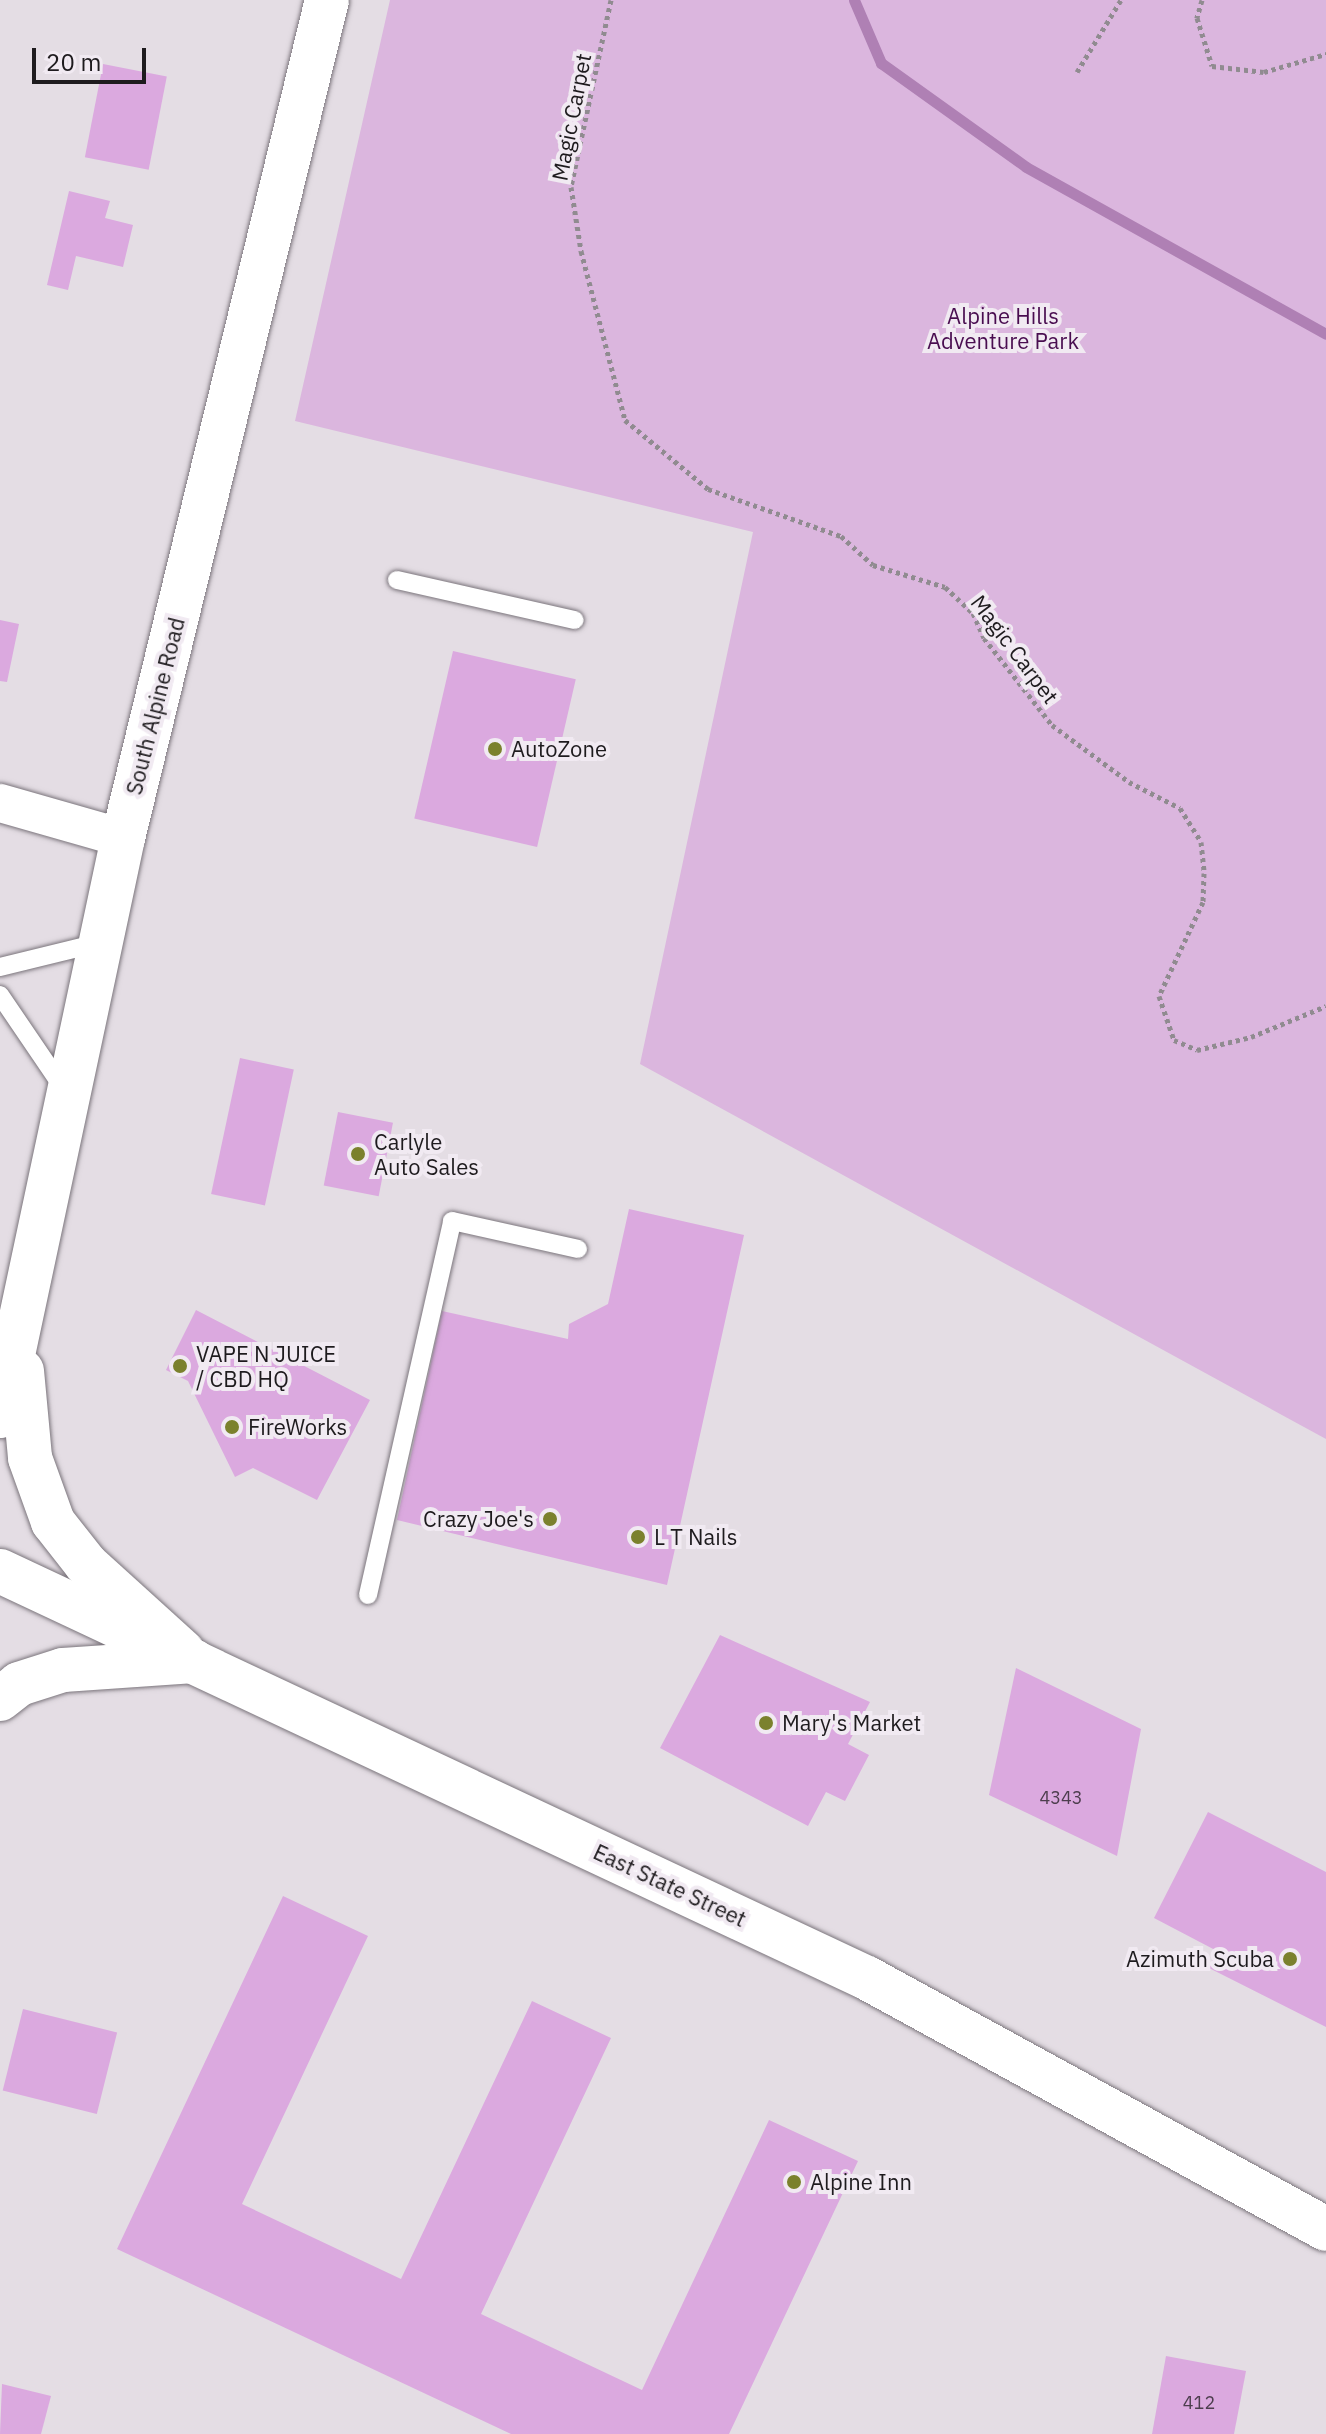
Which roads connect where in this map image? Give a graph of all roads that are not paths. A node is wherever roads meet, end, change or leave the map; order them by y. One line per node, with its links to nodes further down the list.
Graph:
1 (327, 0): 5 (main road, South Alpine Road)
2 (397, 580): 3 (lane)
3 (575, 620)
4 (0, 803): 5 (street)
5 (123, 838): 6 (main road, South Alpine Road)
6 (101, 943): 7 (lane); 9 (main road, South Alpine Road)
7 (0, 967)
8 (0, 995): 9 (lane)
9 (68, 1094): 11 (main road, South Alpine Road)
10 (578, 1249): 14 (lane)
11 (9, 1343): 12 (main road, South Alpine Road); 15 (main road)
12 (0, 1416)
13 (0, 1571): 15 (main road, East State Street)
14 (368, 1595)
15 (194, 1661): 16 (main road); 17 (main road, East State Street)
16 (0, 1699)
17 (1326, 2229)

